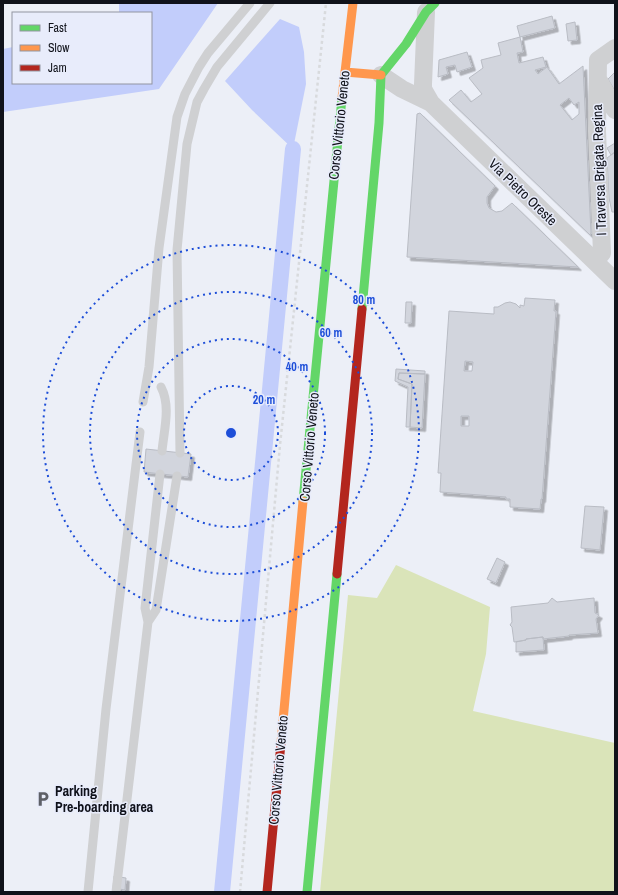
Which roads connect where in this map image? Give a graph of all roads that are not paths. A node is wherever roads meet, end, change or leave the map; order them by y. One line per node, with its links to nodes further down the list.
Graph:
1 (250, 3): 14 (lane)
2 (270, 3): 17 (lane)
3 (353, 3): 6 (main road, Corso Vittorio Veneto)
4 (431, 7): 7 (main road); 9 (street, Via Pietro Oreste)
5 (615, 48): 8 (street, I Traversa Brigata Regina)
6 (345, 72): 7 (main road); 23 (main road, Corso Vittorio Veneto)
7 (381, 75): 9 (street, Via Pietro Oreste); 24 (main road)
8 (596, 76): 10 (street); 11 (street, I Traversa Brigata Regina)
9 (431, 103): 11 (street, Via Pietro Oreste)
10 (615, 110)
11 (604, 254): 12 (street, Via Pietro Oreste)
12 (615, 280)
13 (161, 387): 16 (lane)
14 (143, 402)
15 (140, 432): 21 (lane)
16 (162, 450)
17 (180, 453)
18 (160, 474): 20 (lane)
19 (177, 476): 20 (lane)
20 (148, 622): 22 (lane)
21 (88, 892)
22 (116, 892)
23 (267, 892)
24 (307, 892)

